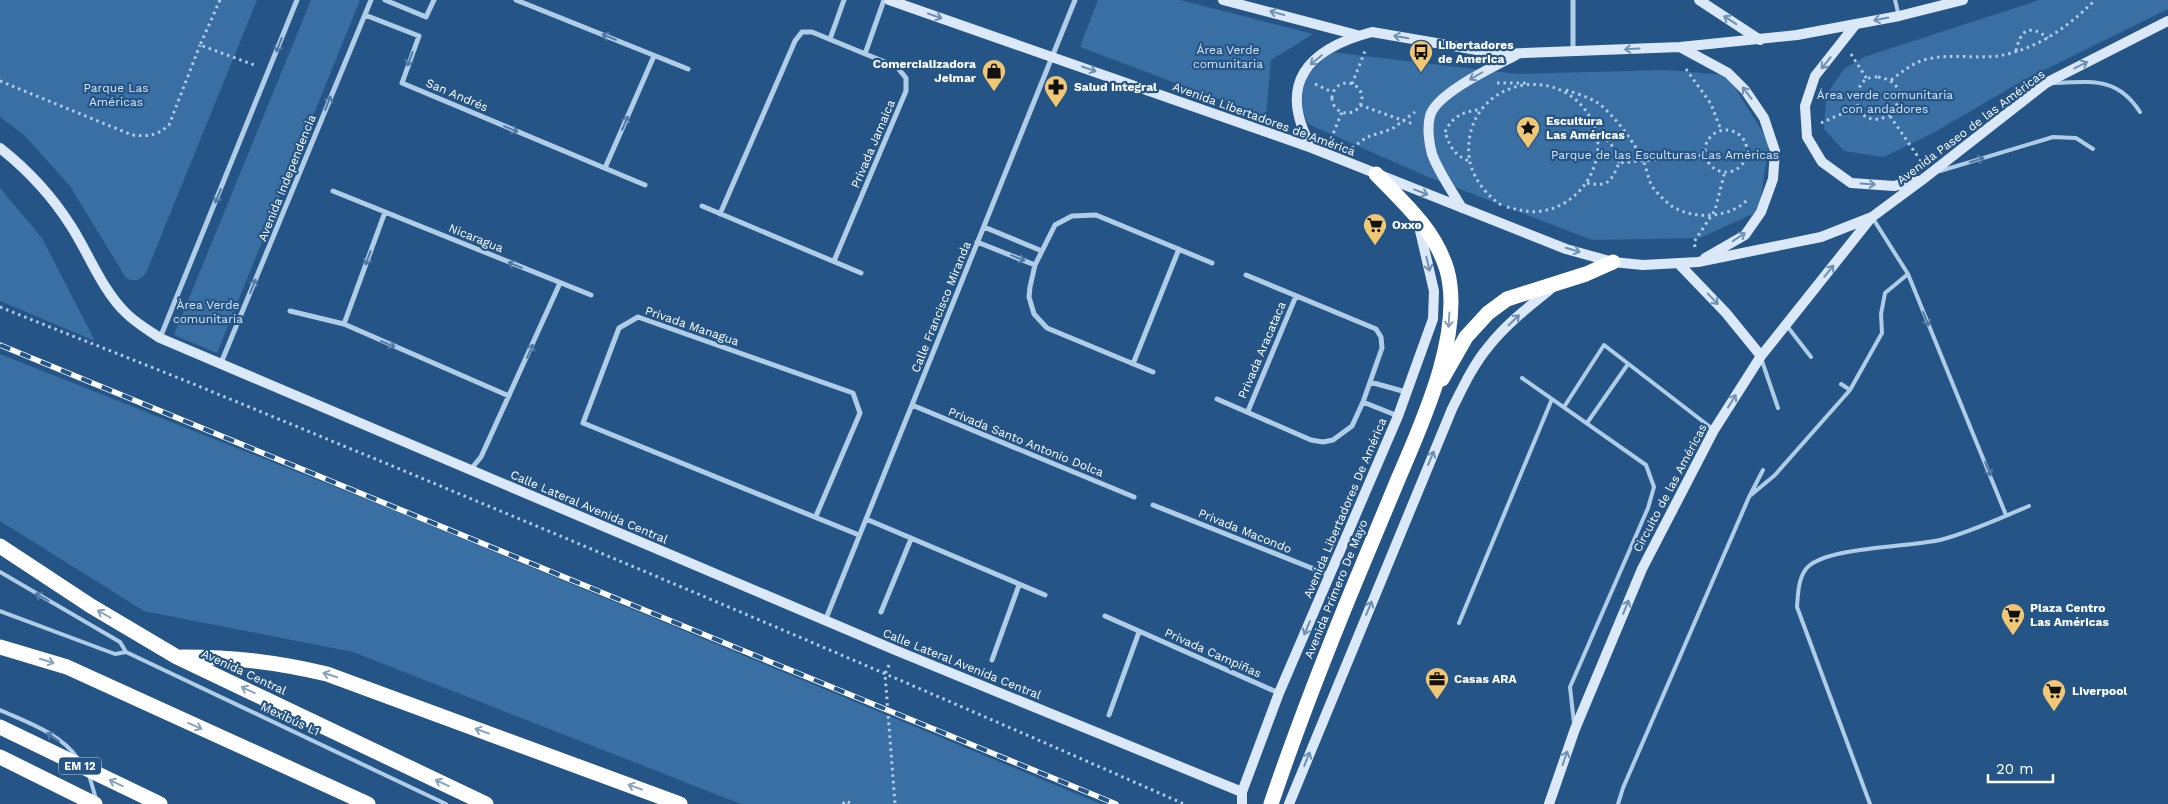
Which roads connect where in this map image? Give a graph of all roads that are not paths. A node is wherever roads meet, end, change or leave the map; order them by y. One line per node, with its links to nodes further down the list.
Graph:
1 (297, 0): 65 (street, one-way to 65)
2 (371, 0): 15 (street, Avenida Independencia)
3 (386, 0): 4 (street)
4 (434, 0)
5 (516, 0): 26 (street, one-way to 5)
6 (844, 0): 20 (street)
7 (884, 0): 24 (street)
8 (889, 0): 27 (main road, Avenida Libertadores de América, one-way to 27)
9 (1075, 0): 27 (street, Calle Francisco Miranda)
10 (1223, 0): 19 (main road, one-way to 10)
11 (1573, 0): 23 (street)
12 (1699, 0): 21 (main road, one-way to 12)
13 (1895, 0): 16 (lane)
14 (1963, 0): 16 (main road)
15 (365, 15): 34 (street, San Andrés, one-way to 34); 68 (street, Avenida Independencia, one-way to 15)
16 (1899, 16): 18 (main road, one-way to 18)
17 (2168, 21): 29 (main road, Avenida Paseo de las Américas, one-way to 17)
18 (1856, 24): 21 (main road); 36 (main road, one-way to 36)
19 (1357, 35): 25 (main road, one-way to 19); 32 (main road, one-way to 32)
20 (830, 39): 24 (street, Privada Jamaica); 42 (street, Privada Jamaica)
21 (1760, 40): 22 (main road)
22 (1680, 47): 23 (main road, one-way to 23); 51 (main road, one-way to 22)
23 (1573, 52): 25 (main road)
24 (865, 54): 49 (street, Privada Jamaica)
25 (1519, 54): 40 (main road, one-way to 40)
26 (654, 56): 28 (street); 34 (street, one-way to 26)
27 (1053, 56): 32 (main road, Avenida Libertadores de América, one-way to 32); 45 (street, Calle Francisco Miranda)
28 (688, 69)
29 (2046, 83): 30 (lane); 36 (main road, Avenida Paseo de las Américas)
30 (2140, 112)
31 (0, 148): 65 (main road, Calle Lateral Avenida Central)
32 (1312, 148): 35 (main road, Avenida Libertadores de América)
33 (2093, 149): 36 (lane, one-way to 33)
34 (605, 168): 37 (street, San Andrés)
35 (1376, 174): 40 (main road, one-way to 40); 43 (highway, Avenida Primero De Mayo)
36 (1926, 177): 44 (main road, Avenida Paseo de las Américas)
37 (645, 185)
38 (334, 191): 41 (street, Nicaragua)
39 (702, 206): 42 (street)
40 (1462, 208): 50 (main road, one-way to 50)
41 (385, 212): 59 (street, Nicaragua, one-way to 41); 63 (street, one-way to 63)
42 (720, 214): 49 (street)
43 (1416, 216): 75 (highway, Avenida Primero De Mayo, one-way to 75); 77 (main road, Avenida Libertadores De América, one-way to 77)
44 (1872, 217): 51 (main road); 56 (lane); 64 (main road, Circuito de las Américas, one-way to 44)
45 (984, 227): 46 (street, Calle Francisco Miranda); 48 (street)
46 (977, 242): 54 (street, one-way to 54); 82 (street, Calle Francisco Miranda)
47 (1179, 249): 48 (street); 52 (street); 69 (street)
48 (1042, 251): 54 (street)
49 (834, 261): 55 (street)
50 (1613, 262): 53 (main road); 58 (highway, Avenida Primero De Mayo)
51 (1698, 262): 53 (main road)
52 (1212, 263)
53 (1679, 264): 66 (main road, one-way to 66)
54 (1036, 266): 69 (street)
55 (861, 273)
56 (1908, 274): 76 (lane); 95 (lane, one-way to 95)
57 (1246, 275): 61 (street, Privada Aracataca)
58 (1559, 282): 75 (highway, Avenida Primero De Mayo); 130 (main road, one-way to 58)
59 (560, 283): 60 (street, Nicaragua); 78 (street, one-way to 59)
60 (590, 295)
61 (1296, 296): 73 (street, Privada Aracataca); 85 (street, Privada Aracataca)
62 (290, 311): 63 (street)
63 (344, 324): 78 (street, one-way to 78)
64 (1786, 324): 66 (main road, Circuito de las Américas); 67 (lane)
65 (160, 338): 68 (main road, Calle Lateral Avenida Central)
66 (1761, 356): 84 (lane); 88 (main road, Circuito de las Américas, one-way to 66)
67 (1811, 357)
68 (221, 363): 89 (main road, Calle Lateral Avenida Central)
69 (1133, 364): 71 (street)
70 (1628, 364): 83 (lane); 87 (lane); 88 (lane)
71 (1152, 372)
72 (1522, 378): 80 (lane)
73 (1370, 382): 77 (street); 81 (street)
74 (1841, 384): 76 (lane)
75 (1436, 389): 129 (highway, Avenida Primero De Mayo)
76 (1850, 390): 92 (lane)
77 (1407, 392): 86 (main road, Avenida Libertadores De América)
78 (509, 396): 89 (street)
79 (1216, 399): 85 (street, Privada Aracataca)
80 (1552, 399): 83 (lane); 109 (lane)
81 (1363, 402): 85 (street, Privada Aracataca); 86 (street)
82 (912, 405): 91 (street, Privada Santo Antonio Dolca); 97 (street, Calle Francisco Miranda)
83 (1564, 407): 87 (lane)
84 (1778, 408)
85 (1248, 411)
86 (1398, 416): 102 (main road, Avenida Libertadores De América)
87 (1587, 424): 119 (lane)
88 (1714, 430): 119 (main road, Circuito de las Américas, one-way to 88)
89 (470, 470): 108 (main road, Calle Lateral Avenida Central)
90 (1763, 470): 92 (lane)
91 (1134, 497)
92 (1749, 497): 132 (lane)
93 (1153, 505): 102 (street, Privada Macondo)
94 (2030, 506): 95 (lane)
95 (2006, 515): 133 (lane)
96 (816, 516): 96 (street, Privada Managua); 98 (street, Privada Managua)
97 (866, 519): 98 (street, Calle Francisco Miranda); 99 (street)
98 (859, 535): 108 (street, Calle Francisco Miranda)
99 (910, 539): 103 (street); 106 (street)
100 (0, 546): 113 (highway, Avenida Central, one-way to 100)
101 (0, 572): 112 (lane, Mexibús L1, one-way to 101)
102 (1329, 575): 115 (main road, Avenida Libertadores De América, one-way to 115)
103 (1019, 584): 104 (street); 114 (street)
104 (1045, 595)
105 (0, 611): 112 (lane, Mexibús L1)
106 (881, 612)
107 (1106, 616): 110 (street, Privada Campiñas)
108 (825, 621): 121 (main road, Calle Lateral Avenida Central)
109 (1459, 623)
110 (1139, 632): 115 (street, Privada Campiñas); 117 (street)
111 (0, 647): 124 (highway, one-way to 124)
112 (126, 652): 125 (lane, Mexibús L1)
113 (177, 657): 126 (highway, Avenida Central, one-way to 113); 127 (highway, one-way to 113)
114 (992, 660)
115 (1279, 694): 121 (main road, Avenida Libertadores De América)
116 (0, 710): 122 (lane, one-way to 116)
117 (1109, 715)
118 (0, 727): 123 (highway, EM 12, one-way to 118, bridge)
119 (1575, 729): 131 (main road, Circuito de las Américas, one-way to 119)
120 (0, 758): 122 (highway, EM 12)
121 (1242, 792): 128 (main road, Avenida Libertadores De América)
122 (96, 804)
123 (160, 804)
124 (368, 804)
125 (446, 804)
126 (486, 804)
127 (680, 804)
128 (1242, 804)
129 (1271, 804)
130 (1289, 804)
131 (1549, 804)
132 (1618, 804)
133 (1870, 804)

